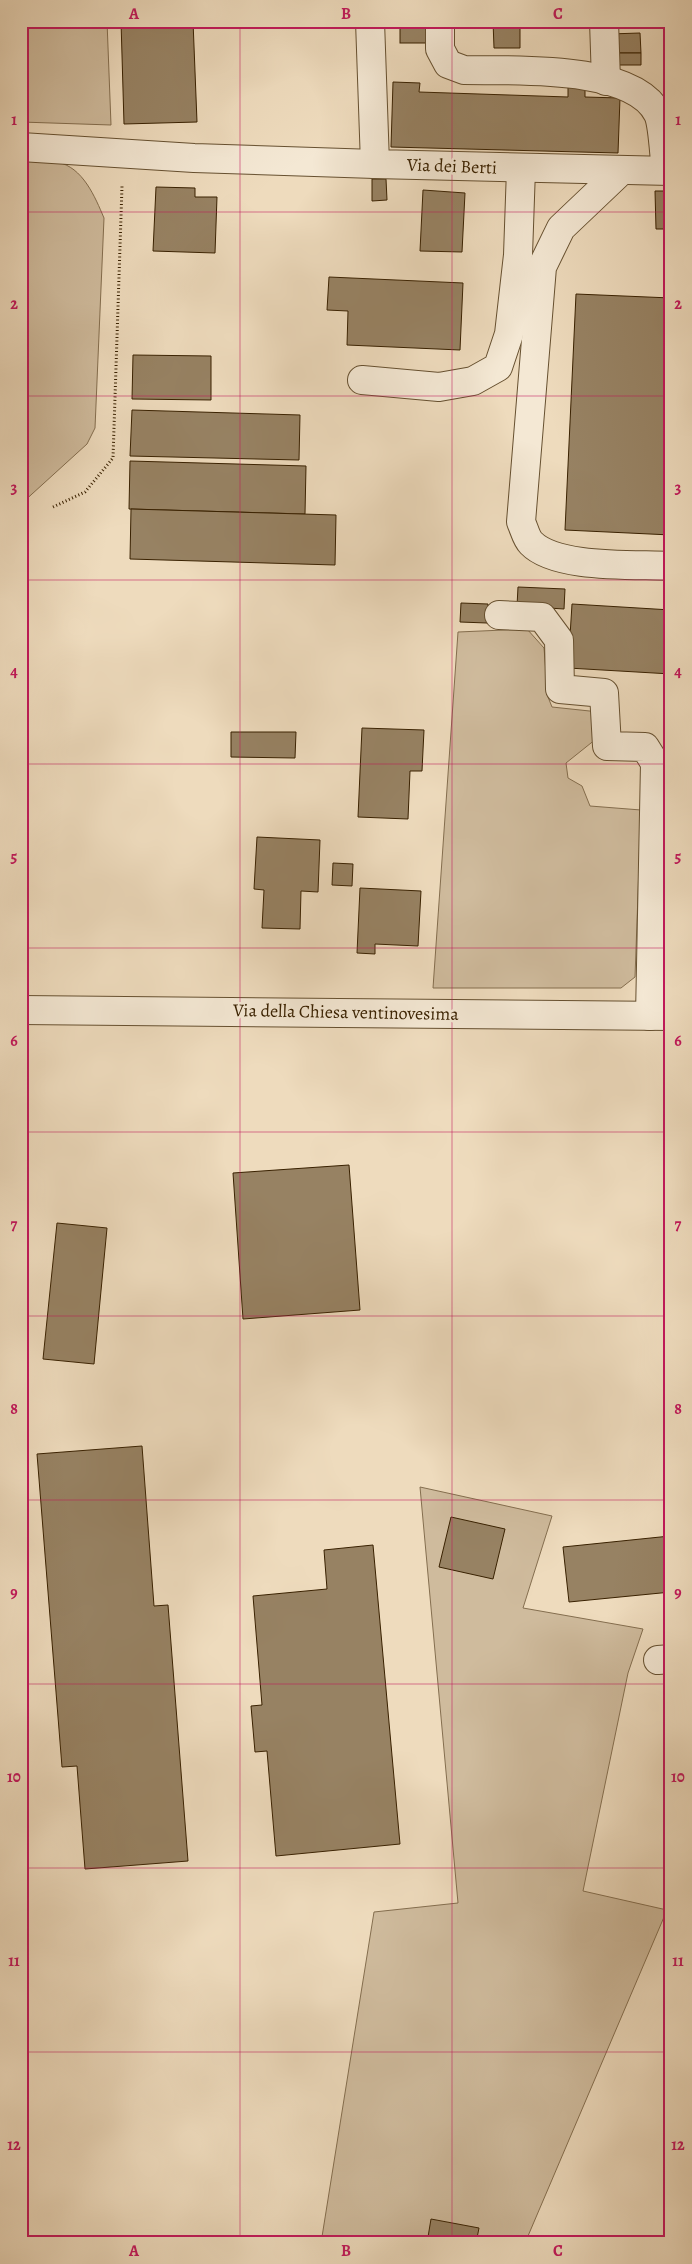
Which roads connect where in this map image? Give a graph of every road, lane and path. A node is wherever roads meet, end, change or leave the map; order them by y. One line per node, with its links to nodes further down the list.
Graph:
1 (370, 21): 8 (street)
2 (440, 21): 4 (street)
3 (604, 21): 4 (street)
4 (606, 81): 5 (street)
5 (665, 106): 11 (street)
6 (21, 147): 7 (street, Via dei Berti)
7 (123, 153): 8 (street, Via dei Berti); 13 (path)
8 (375, 164): 9 (street, Via dei Berti)
9 (521, 169): 10 (street, Via dei Berti); 12 (street)
10 (622, 170): 11 (street, Via dei Berti); 14 (street)
11 (668, 171)
12 (362, 380)
13 (53, 507)
14 (671, 566)
15 (499, 615): 17 (street)
16 (21, 1010): 17 (street, Via della Chiesa ventinovesima)
17 (660, 1016)

